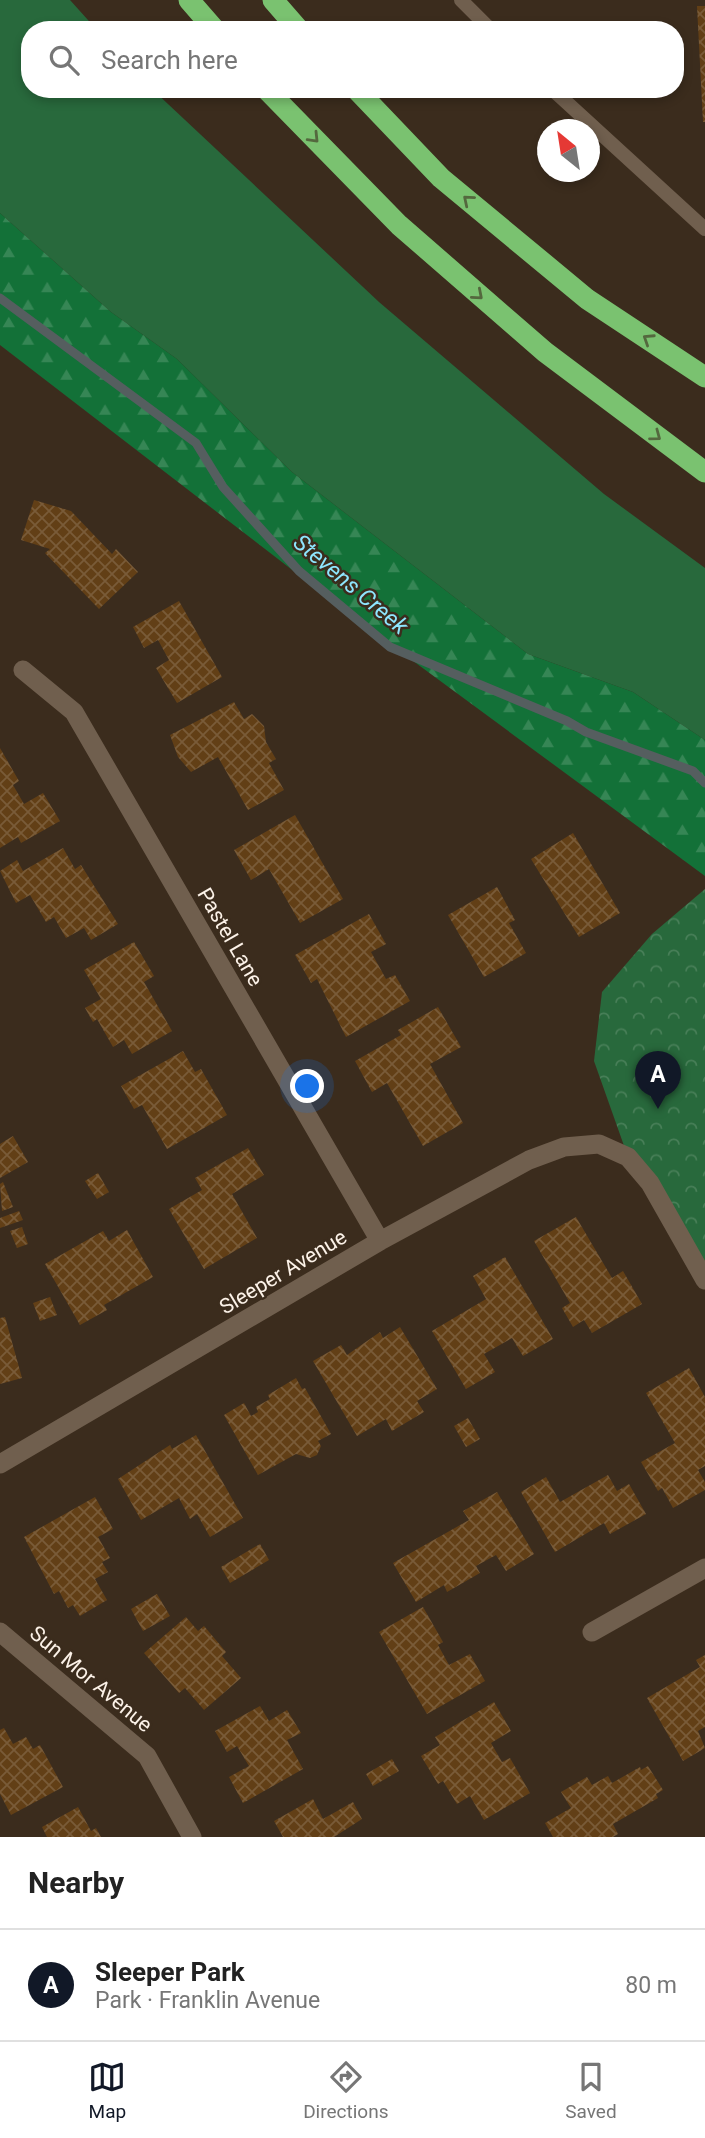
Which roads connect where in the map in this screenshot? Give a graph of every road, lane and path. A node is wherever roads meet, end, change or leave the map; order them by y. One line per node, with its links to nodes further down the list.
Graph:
1 (189, 0): 4 (highway)
2 (273, 0): 5 (highway)
3 (460, 0): 6 (lane)
4 (207, 21)
5 (291, 21)
6 (482, 21)
7 (275, 98): 12 (highway, one-way to 12)
8 (365, 98): 11 (highway, one-way to 8)
9 (562, 98): 10 (lane)
10 (705, 229)
11 (705, 377)
12 (705, 472)
13 (23, 670): 14 (street, Pastel Lane)
14 (380, 1241): 15 (street, Sleeper Avenue); 16 (street, Sleeper Avenue)
15 (705, 1280)
16 (0, 1464)
17 (705, 1569): 19 (street)
18 (0, 1632): 20 (street, Sun Mor Avenue)
19 (592, 1632)
20 (192, 1837)

